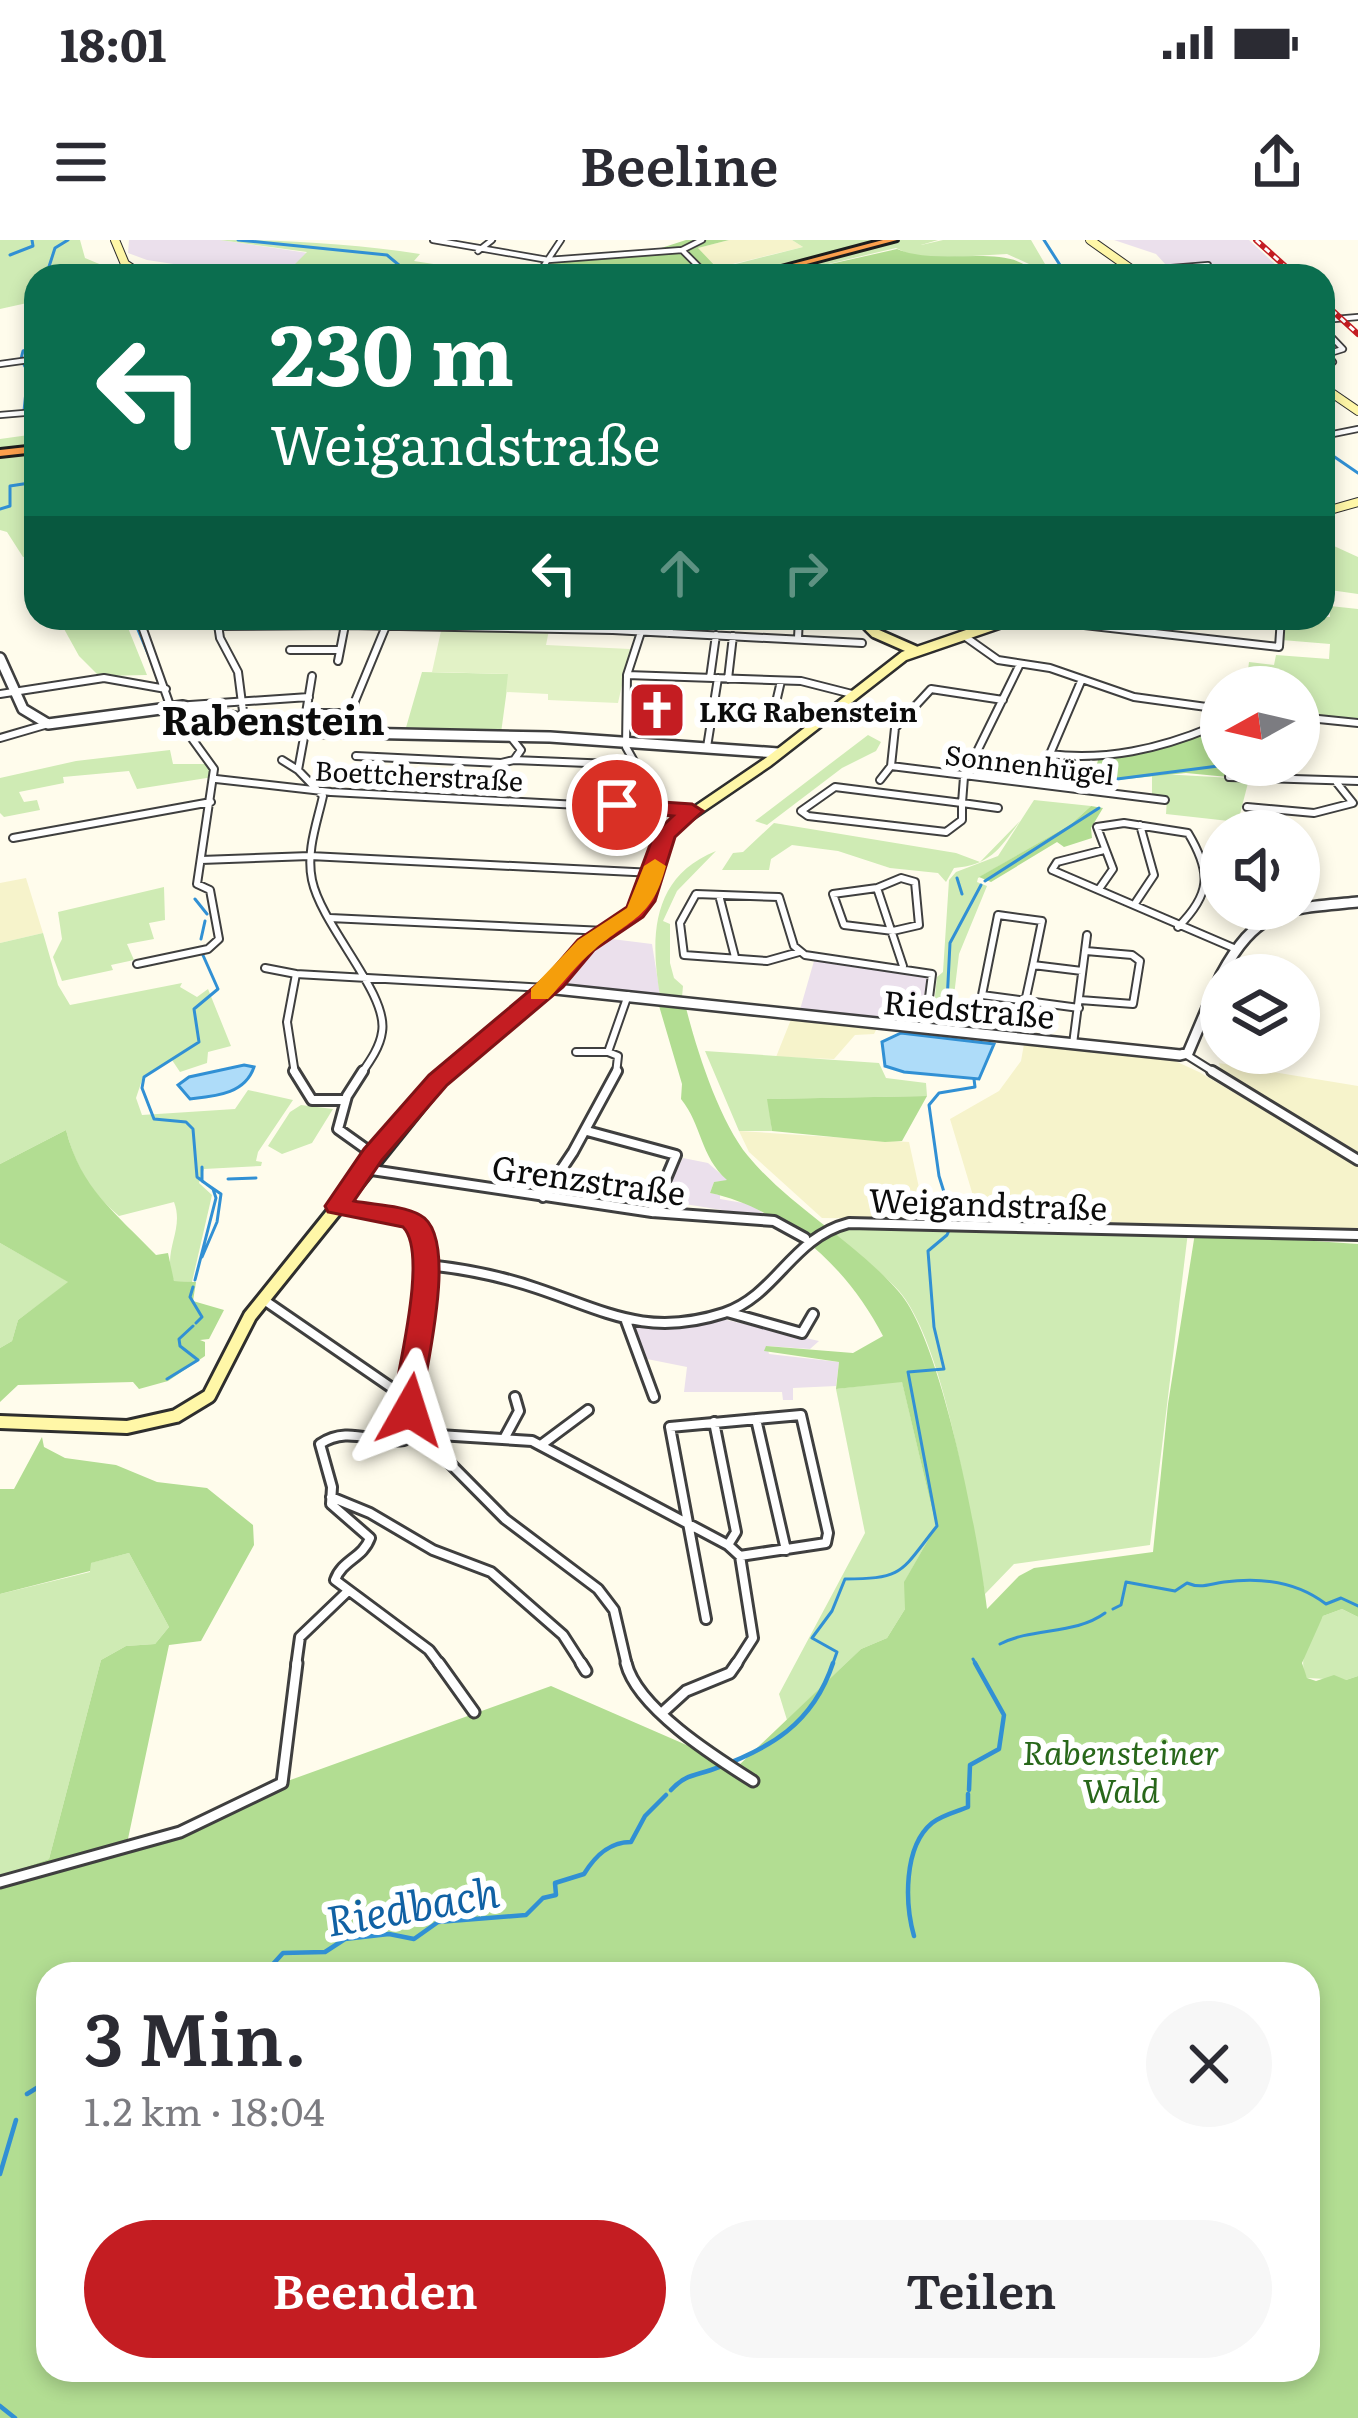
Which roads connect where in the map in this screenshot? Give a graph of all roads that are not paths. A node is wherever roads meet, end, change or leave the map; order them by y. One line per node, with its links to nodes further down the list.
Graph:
1 (492, 240): 9 (street)
2 (560, 240): 10 (street)
3 (702, 240): 8 (street)
4 (878, 240): 13 (highway)
5 (893, 240): 14 (highway)
6 (1090, 240): 15 (main road)
7 (434, 242): 9 (street)
8 (682, 250): 10 (street); 12 (street)
9 (477, 251): 10 (street)
10 (548, 260): 11 (street)
11 (545, 264)
12 (696, 264)
13 (785, 264)
14 (798, 264)
15 (1125, 264)
16 (144, 630): 46 (street)
17 (220, 630): 51 (street)
18 (344, 630): 35 (street)
19 (384, 630): 55 (street)
20 (556, 630): 27 (street)
21 (669, 630): 28 (street)
22 (799, 630): 31 (street)
23 (872, 630): 36 (main road)
24 (988, 630): 32 (main road)
25 (1130, 630): 26 (street)
26 (1280, 630)
27 (641, 632): 28 (street); 40 (street)
28 (667, 633): 29 (street)
29 (716, 635): 30 (street); 42 (street)
30 (734, 636): 31 (street); 43 (street)
31 (798, 638): 33 (street)
32 (968, 638): 36 (main road); 39 (street)
33 (862, 644)
34 (290, 650): 35 (street)
35 (340, 650): 38 (street)
36 (916, 651): 49 (main road)
37 (0, 658): 47 (street)
38 (338, 661)
39 (1020, 664): 44 (street); 52 (street)
40 (627, 675): 42 (street); 66 (street)
41 (312, 676): 50 (street)
42 (714, 678): 43 (street); 67 (street)
43 (728, 679): 45 (street)
44 (1082, 679): 53 (street); 69 (street)
45 (781, 680): 49 (street); 56 (street)
46 (167, 690): 47 (street); 54 (street)
47 (15, 692): 48 (street); 59 (street)
48 (0, 694)
49 (852, 694): 68 (main road)
50 (309, 697): 51 (street); 55 (street)
51 (242, 700): 54 (street); 57 (street)
52 (1003, 700): 74 (street); 76 (street)
53 (1200, 706)
54 (171, 707): 57 (street); 59 (street); 78 (street)
55 (352, 713): 63 (street)
56 (758, 714)
57 (244, 719): 61 (street)
58 (1320, 719): 60 (street)
59 (48, 724): 65 (street)
60 (1358, 724)
61 (305, 732): 63 (street); 75 (street)
62 (1200, 732): 69 (street)
63 (353, 733): 64 (street)
64 (509, 736): 66 (street); 72 (street)
65 (0, 738)
66 (626, 742): 67 (street); 73 (street)
67 (706, 747): 68 (street)
68 (778, 754): 90 (main road)
69 (1049, 754): 77 (street)
70 (356, 756): 72 (street)
71 (283, 760): 75 (street)
72 (514, 760): 73 (street)
73 (638, 765): 87 (street)
74 (891, 765): 76 (street, Sonnenhügel); 79 (street)
75 (298, 770): 83 (street)
76 (966, 774): 84 (street, Sonnenhügel); 86 (street)
77 (1041, 775)
78 (216, 779): 83 (street, Boettcherstraße); 85 (street)
79 (880, 780)
80 (1358, 781): 82 (street)
81 (1320, 782): 82 (street)
82 (1337, 783): 88 (street)
83 (321, 791): 87 (street, Boettcherstraße); 95 (street)
84 (1165, 800)
85 (211, 802): 92 (street); 96 (street)
86 (962, 803): 86 (street); 89 (street)
87 (652, 807): 90 (street, Boettcherstraße); 93 (street)
88 (1247, 807)
89 (998, 808)
90 (692, 811): 93 (main road)
91 (1140, 825): 94 (street); 102 (street); 105 (street)
92 (13, 838)
93 (658, 839): 97 (main road)
94 (1104, 850): 99 (street); 99 (street)
95 (310, 856): 96 (street); 97 (street); 104 (street)
96 (201, 860): 115 (street)
97 (654, 873): 107 (main road)
98 (877, 888): 108 (street); 108 (street); 108 (street)
99 (1099, 889): 102 (street)
100 (719, 894): 112 (street); 114 (street); 114 (street)
101 (1358, 902): 103 (street)
102 (1134, 903): 105 (street)
103 (1320, 906)
104 (330, 918): 107 (street); 121 (street)
105 (1178, 927): 110 (street)
106 (1252, 930): 110 (street)
107 (607, 931): 122 (main road)
108 (893, 931): 117 (street)
109 (1087, 935): 111 (street)
110 (1236, 949): 113 (street)
111 (1086, 951): 119 (street); 125 (street)
112 (799, 952): 114 (street); 117 (street)
113 (1233, 954)
114 (735, 958)
115 (136, 964)
116 (1033, 965): 119 (street); 124 (street); 124 (street)
117 (903, 966): 127 (street)
118 (265, 968): 120 (street)
119 (1082, 971): 125 (street)
120 (296, 974): 121 (street); 132 (street)
121 (364, 976): 122 (street); 132 (street)
122 (546, 988): 123 (street, Riedstraße); 134 (main road)
123 (628, 995): 127 (street, Riedstraße); 130 (street)
124 (1025, 1002): 125 (street)
125 (1079, 1004): 128 (street)
126 (1200, 1020): 131 (street)
127 (924, 1030): 128 (street, Riedstraße)
128 (1073, 1044): 131 (street, Riedstraße)
129 (576, 1052): 130 (street)
130 (608, 1052): 133 (street)
131 (1184, 1054): 135 (street, Riedstraße)
132 (342, 1100): 134 (street)
133 (587, 1130): 137 (street); 139 (street)
134 (373, 1154): 136 (main road)
135 (1358, 1160)
136 (362, 1169): 137 (street, Grenzstraße); 138 (main road)
137 (544, 1197): 139 (street, Grenzstraße)
138 (338, 1206): 142 (street); 143 (main road)
139 (652, 1212): 141 (street, Grenzstraße)
140 (1358, 1234): 141 (street, Weigandstraße)
141 (805, 1238): 144 (street)
142 (428, 1265): 146 (street); 149 (street)
143 (264, 1300): 149 (street); 152 (main road)
144 (726, 1312): 145 (street); 146 (street)
145 (813, 1314)
146 (626, 1322): 148 (street)
147 (515, 1397): 156 (street)
148 (654, 1397)
149 (408, 1399): 154 (street)
150 (588, 1410): 157 (street)
151 (756, 1419): 153 (street); 161 (street); 161 (street)
152 (0, 1422)
153 (714, 1422): 159 (street); 160 (street)
154 (412, 1425): 155 (street); 158 (street)
155 (423, 1434): 156 (street); 167 (street)
156 (505, 1437): 157 (street)
157 (542, 1445): 159 (street)
158 (331, 1497): 163 (street); 165 (street)
159 (688, 1524): 160 (street); 164 (street)
160 (728, 1545): 162 (street)
161 (786, 1550): 162 (street)
162 (740, 1556): 167 (street)
163 (346, 1592): 166 (street); 169 (street)
164 (706, 1619)
165 (586, 1671)
166 (474, 1712)
167 (663, 1712): 168 (street)
168 (753, 1781)
169 (0, 1882)

